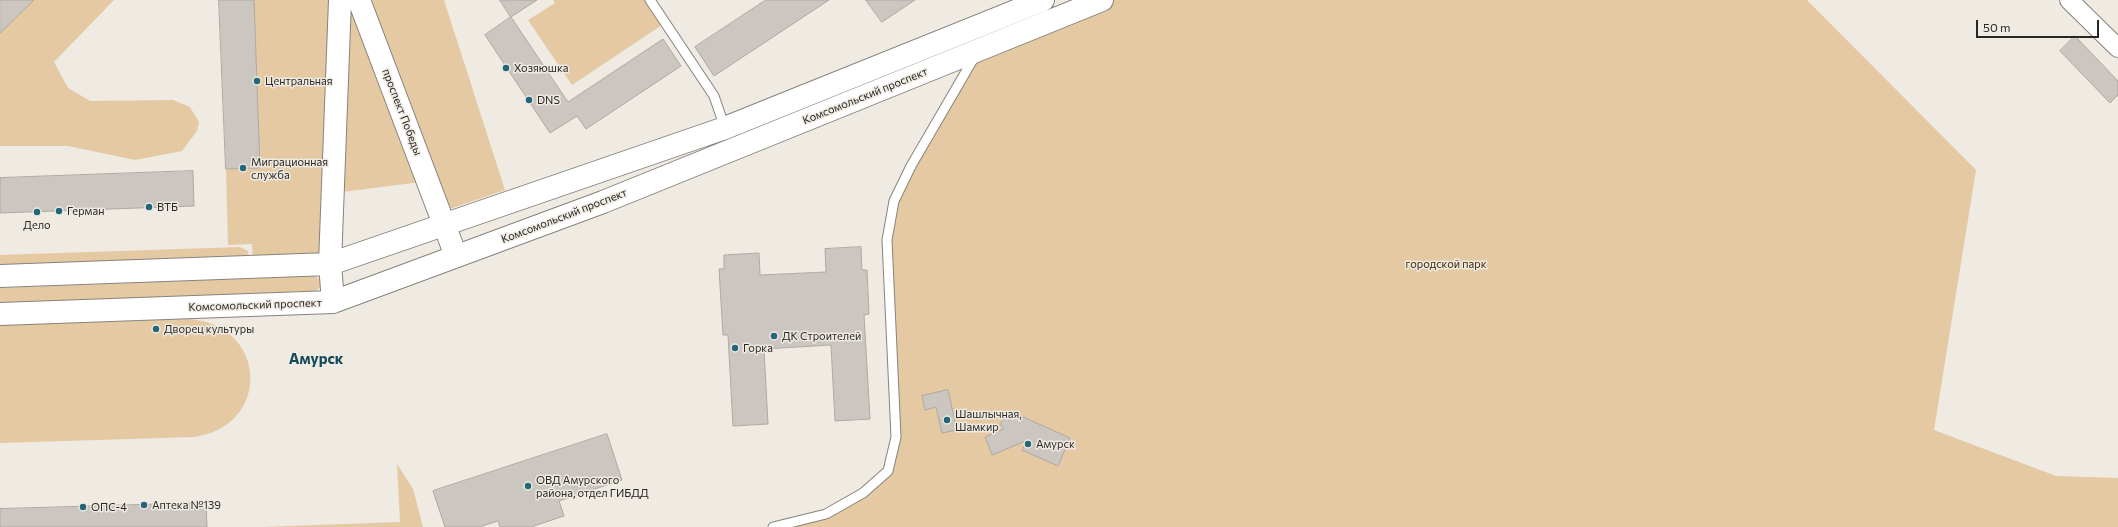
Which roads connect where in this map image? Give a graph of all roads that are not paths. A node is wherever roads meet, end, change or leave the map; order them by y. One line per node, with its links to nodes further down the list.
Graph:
1 (340, 0): 12 (street)
2 (359, 0): 10 (street, проспект Победы)
3 (650, 0): 9 (lane)
4 (1043, 0): 9 (street, Комсомольский проспект)
5 (1102, 0): 8 (street, Комсомольский проспект)
6 (2069, 0): 7 (street)
7 (2118, 48)
8 (979, 50): 11 (street, Комсомольский проспект); 16 (lane)
9 (725, 128): 10 (street, Комсомольский проспект)
10 (446, 225): 11 (street, проспект Победы); 12 (street, Комсомольский проспект)
11 (456, 256): 14 (street, Комсомольский проспект)
12 (330, 264): 13 (street, Комсомольский проспект); 14 (street)
13 (0, 276)
14 (333, 302): 15 (street, Комсомольский проспект)
15 (0, 314)
16 (773, 527)

